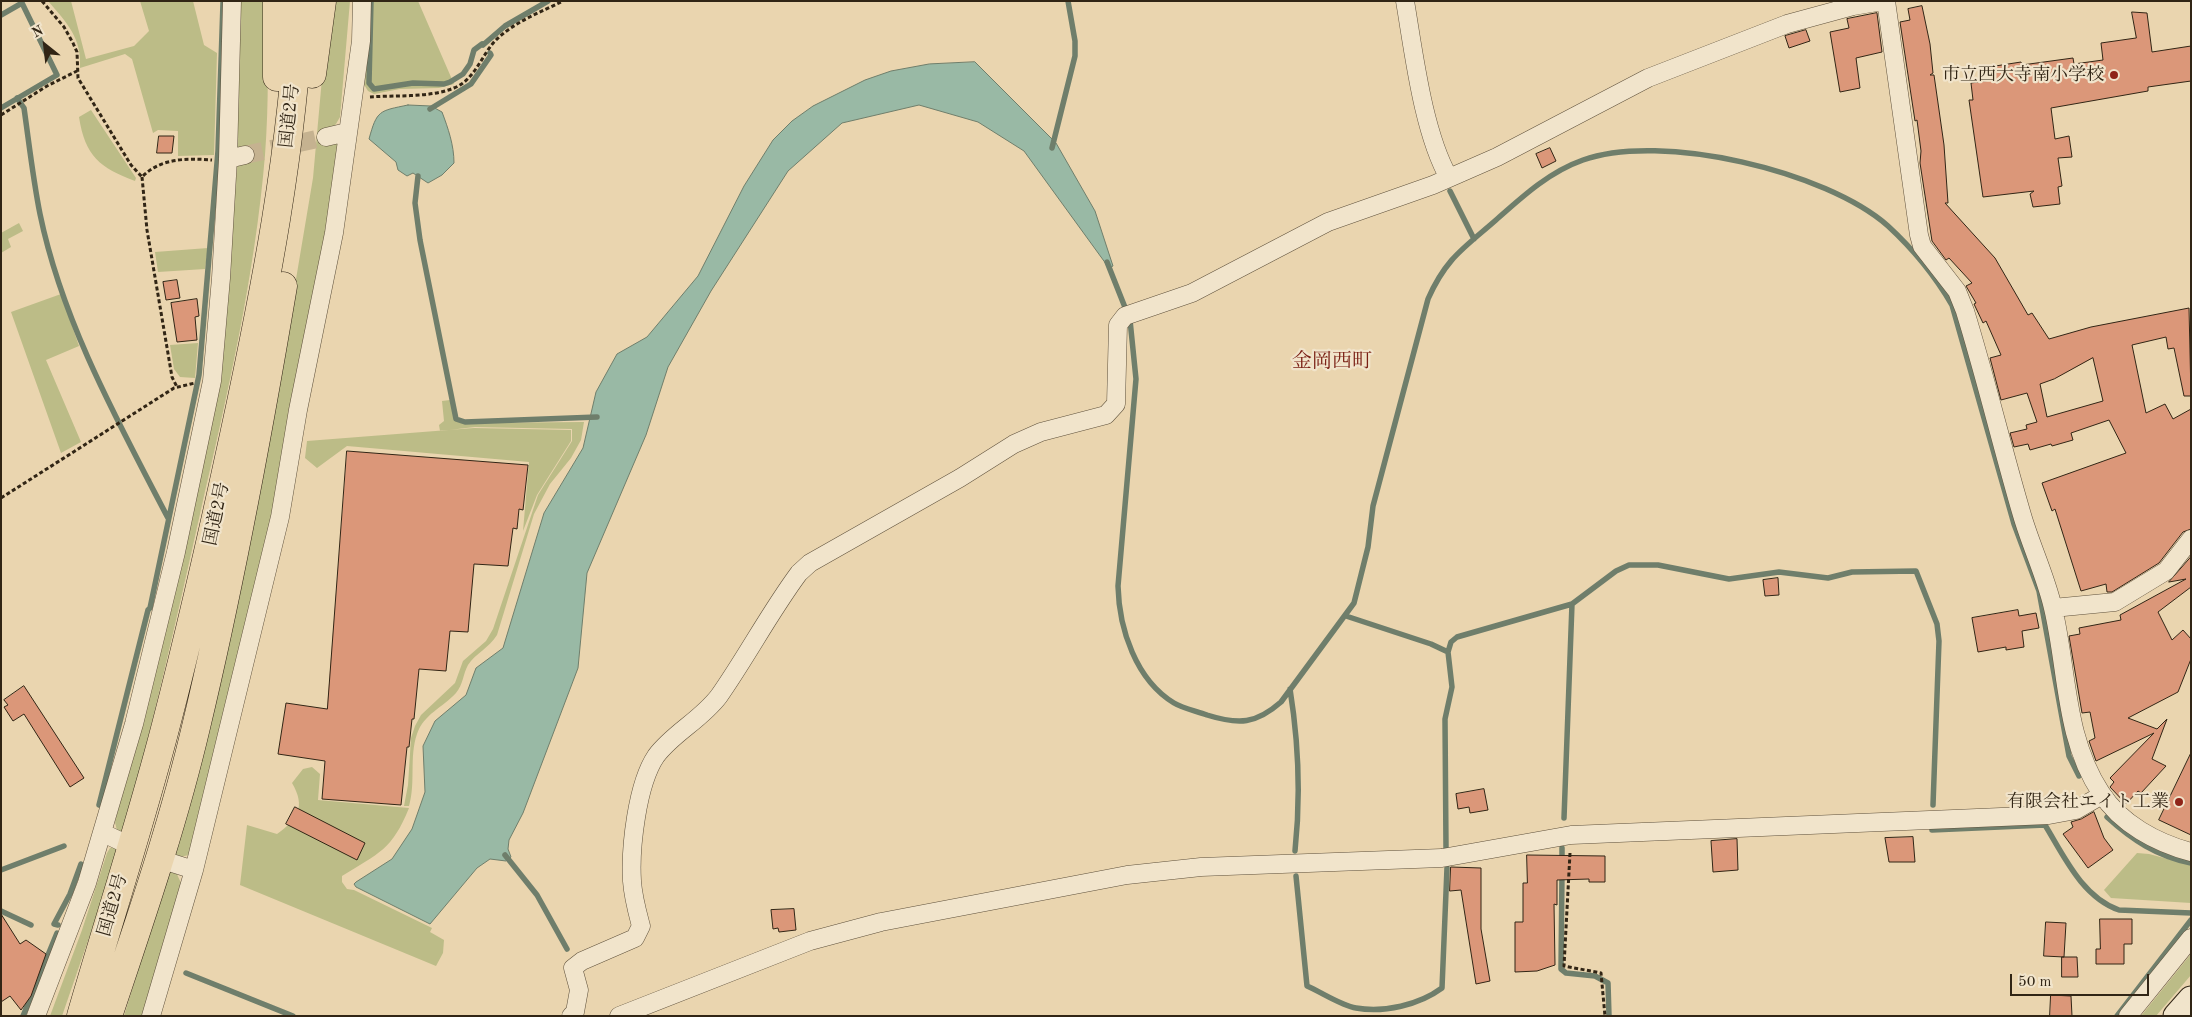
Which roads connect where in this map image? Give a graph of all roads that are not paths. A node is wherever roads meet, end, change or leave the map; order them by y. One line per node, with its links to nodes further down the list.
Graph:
1 (232, 1): 17 (street)
2 (277, 1): 13 (highway)
3 (300, 1): 13 (highway, 国道2号)
4 (309, 1): 9 (highway, 国道2号)
5 (322, 1): 9 (highway)
6 (362, 1): 10 (street)
7 (1405, 1): 12 (street)
8 (1884, 1): 12 (street); 15 (street)
9 (310, 91): 26 (highway, 国道2号)
10 (347, 132): 11 (street); 21 (street)
11 (326, 137)
12 (1449, 178): 28 (street)
13 (266, 276): 25 (highway, 国道2号)
14 (2191, 539): 15 (street)
15 (2053, 608): 16 (street)
16 (2102, 795): 19 (street); 29 (street)
17 (102, 833): 18 (street); 24 (street)
18 (122, 842)
19 (2191, 852)
20 (172, 862): 21 (street)
21 (194, 870): 27 (street)
22 (2191, 938): 30 (street)
23 (2191, 999): 31 (main road)
24 (36, 1016)
25 (81, 1016)
26 (108, 1016)
27 (152, 1016)
28 (571, 1016)
29 (619, 1016)
30 (2128, 1016)
31 (2176, 1016)

